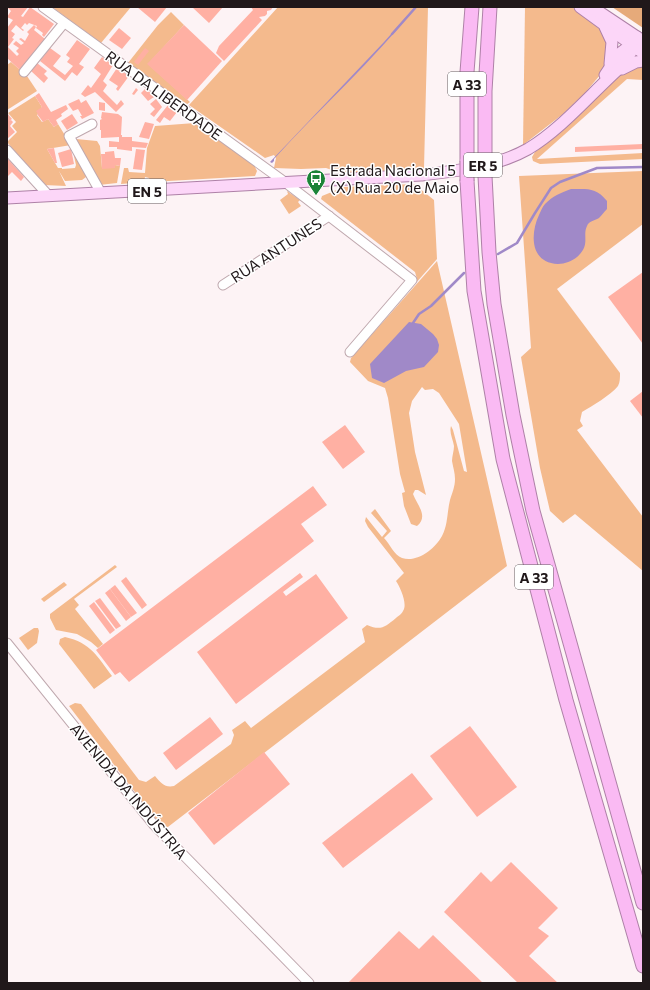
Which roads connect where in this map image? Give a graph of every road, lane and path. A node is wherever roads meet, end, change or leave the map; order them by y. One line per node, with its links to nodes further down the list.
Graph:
1 (43, 7): 6 (street, RUA DA LIBERDADE)
2 (472, 7): 25 (highway, A 33, bridge)
3 (490, 7): 24 (highway, A 33, bridge)
4 (580, 7): 7 (main road)
5 (592, 7): 8 (main road)
6 (64, 23): 12 (street); 16 (street, RUA DA LIBERDADE)
7 (604, 24): 8 (main road); 11 (main road)
8 (637, 41): 9 (main road); 11 (main road); 13 (main road)
9 (643, 53)
10 (643, 61): 13 (main road)
11 (609, 69): 13 (main road, ER 5)
12 (24, 72)
13 (599, 86): 16 (main road, ER 5)
14 (92, 124): 17 (street)
15 (7, 150): 18 (street)
16 (286, 183): 17 (main road, EN 5); 20 (street, RUA DA LIBERDADE)
17 (101, 193): 18 (main road, EN 5)
18 (49, 196): 19 (main road, EN 5)
19 (7, 198)
20 (329, 216): 21 (street, RUA ANTUNES); 22 (street, RUA DA LIBERDADE)
21 (222, 285)
22 (350, 352)
23 (7, 643): 26 (street, AVENIDA DA INDÚSTRIA)
24 (643, 902)
25 (643, 966)
26 (309, 983)

